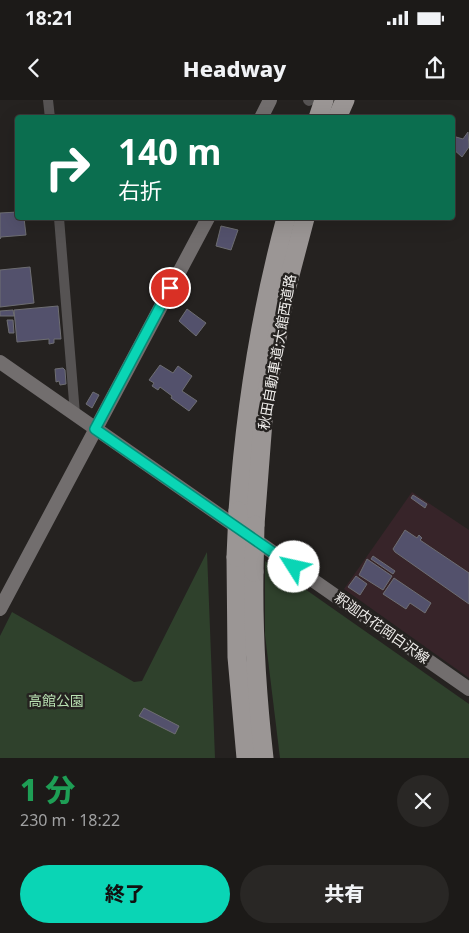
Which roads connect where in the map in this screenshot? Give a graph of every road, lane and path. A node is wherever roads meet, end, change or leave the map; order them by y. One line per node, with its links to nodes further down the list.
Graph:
1 (48, 100): 4 (street)
2 (270, 100): 5 (main road)
3 (344, 100): 6 (highway)
4 (50, 115)
5 (262, 115)
6 (338, 115)
7 (59, 220): 12 (street)
8 (207, 220): 13 (main road)
9 (286, 220): 17 (highway, 秋田自動車道;大館西道路, bridge)
10 (304, 220): 18 (highway, 秋田自動車道;大館西道路, bridge)
11 (0, 362): 12 (main road, 釈迦内花岡白沢線)
12 (75, 414): 13 (main road, 釈迦内花岡白沢線)
13 (95, 429): 14 (main road); 16 (main road, 釈迦内花岡白沢線)
14 (4, 592): 15 (main road)
15 (0, 609)
16 (469, 689)
17 (246, 758)
18 (264, 758)

